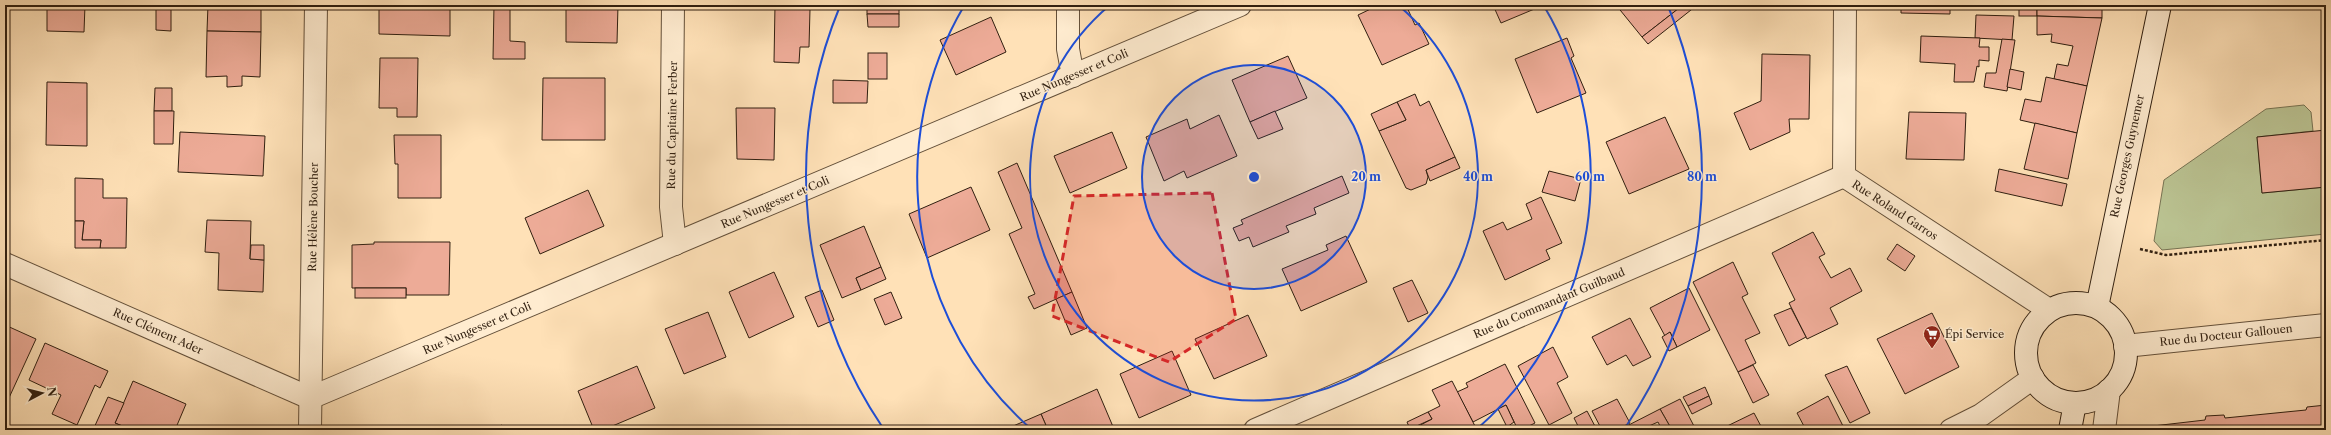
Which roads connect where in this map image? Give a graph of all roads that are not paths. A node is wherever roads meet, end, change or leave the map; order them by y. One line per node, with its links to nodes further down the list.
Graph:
1 (316, 5): 17 (street, Rue Hélène Boucher)
2 (673, 5): 9 (street, Rue du Capitaine Ferber)
3 (1068, 5): 7 (street)
4 (1240, 5): 7 (street, Rue Nungesser et Coli)
5 (1845, 5): 8 (street, Rue Roland Garros)
6 (2160, 5): 11 (street, Rue Georges Guynemer)
7 (1073, 76): 9 (street, Rue Nungesser et Coli)
8 (1844, 176): 12 (street, Rue Roland Garros); 20 (street, Rue du Commandant Guilbaud)
9 (675, 244): 17 (street, Rue Nungesser et Coli)
10 (5, 264): 17 (street, Rue Clément Ader)
11 (2097, 307): 12 (street); 14 (street)
12 (2049, 310): 15 (street)
13 (2326, 325): 14 (street, Rue du Docteur Gallouen)
14 (2125, 346): 16 (street)
15 (2033, 378): 18 (street); 21 (street)
16 (2109, 390): 18 (street); 23 (street)
17 (310, 398): 19 (street, Rue Hélène Boucher)
18 (2075, 403): 22 (street)
19 (310, 430)
20 (1255, 430)
21 (1951, 430)
22 (2070, 430)
23 (2104, 430)

